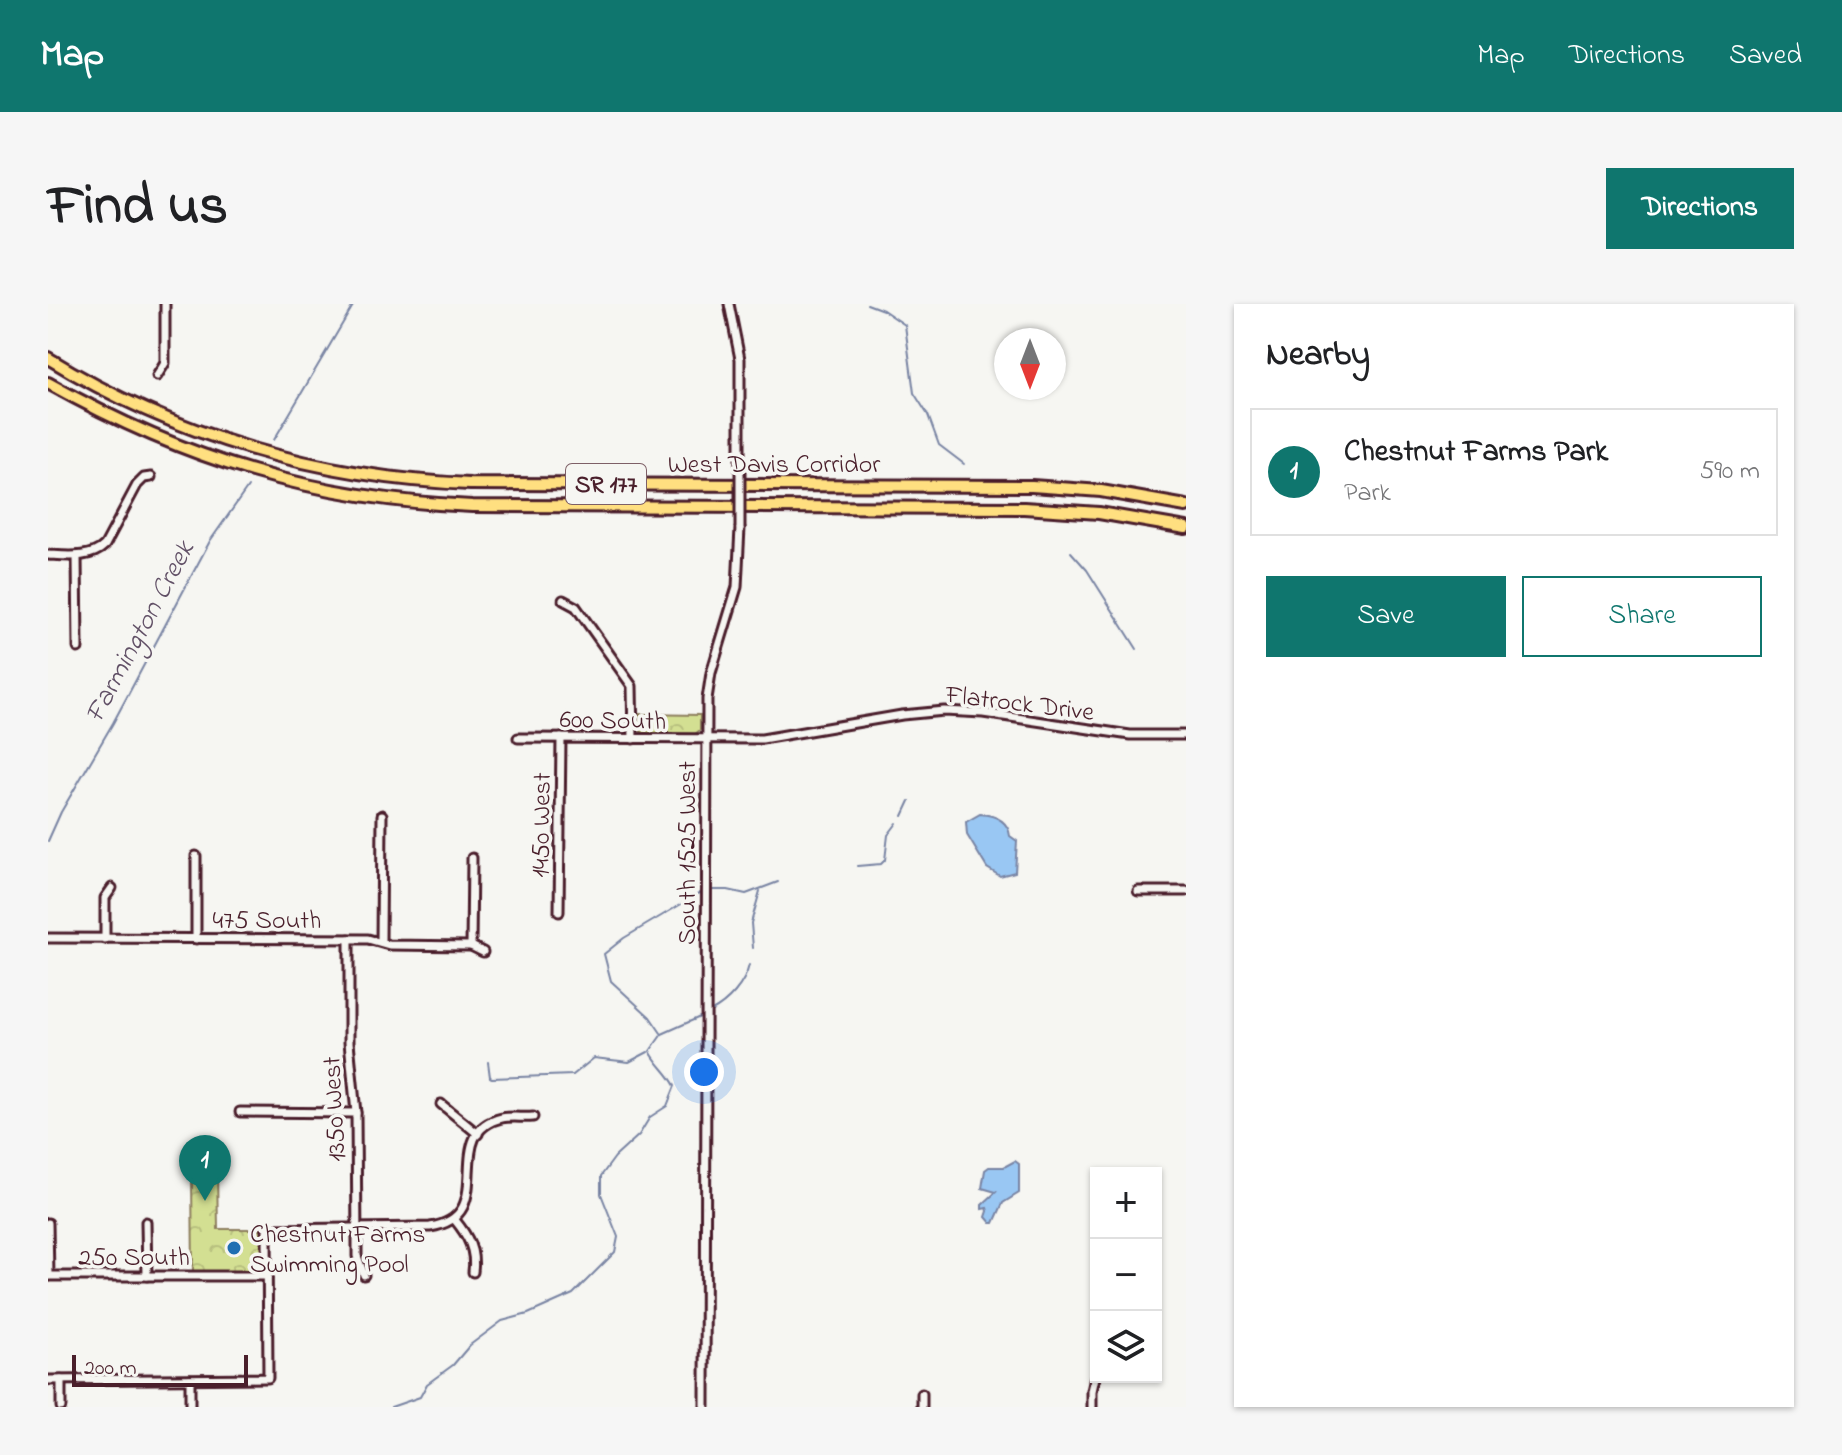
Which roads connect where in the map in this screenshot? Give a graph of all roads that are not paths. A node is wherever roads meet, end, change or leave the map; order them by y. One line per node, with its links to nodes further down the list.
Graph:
1 (165, 304): 4 (street)
2 (729, 304): 17 (street, South 1525 West, bridge)
3 (48, 358): 7 (highway, West Davis Corridor / SR 177)
4 (157, 376)
5 (48, 383): 8 (highway, West Davis Corridor / SR 177)
6 (151, 477): 10 (street)
7 (1186, 506)
8 (1186, 528)
9 (48, 555): 10 (street)
10 (77, 556): 12 (street)
11 (563, 600): 16 (street)
12 (78, 648)
13 (1186, 735): 17 (street, Flatrock Drive)
14 (518, 738): 15 (street, 600 South)
15 (561, 738): 16 (street, 600 South); 24 (street, 1450 West)
16 (633, 739): 17 (street, 600 South)
17 (707, 739): 53 (street, South 1525 West)
18 (382, 815): 29 (street)
19 (196, 856): 27 (street)
20 (472, 858): 30 (street)
21 (112, 888): 26 (street)
22 (1138, 891): 23 (street)
23 (1186, 891)
24 (559, 912)
25 (48, 938): 26 (street, 475 South)
26 (105, 939): 27 (street, 475 South)
27 (196, 939): 28 (street, 475 South)
28 (349, 939): 29 (street, 475 South); 34 (street, 1350 West)
29 (381, 942): 30 (street, 475 South)
30 (471, 946): 31 (street, 475 South)
31 (483, 952)
32 (441, 1104): 36 (street)
33 (240, 1112): 34 (street)
34 (356, 1113): 40 (street, 1350 West)
35 (533, 1117): 36 (street)
36 (478, 1134): 37 (street)
37 (455, 1220): 40 (street); 41 (street)
38 (146, 1222): 44 (street)
39 (48, 1223): 43 (street)
40 (357, 1228): 42 (street, 1350 West); 45 (street)
41 (473, 1272)
42 (364, 1275)
43 (48, 1276): 44 (street, 250 South)
44 (147, 1276): 45 (street, 250 South)
45 (268, 1276): 46 (street)
46 (190, 1379): 48 (street); 52 (street)
47 (48, 1380): 48 (street)
48 (61, 1380): 51 (street)
49 (1095, 1383): 55 (street)
50 (922, 1394): 54 (street)
51 (61, 1407)
52 (190, 1407)
53 (705, 1407)
54 (922, 1407)
55 (1092, 1407)

